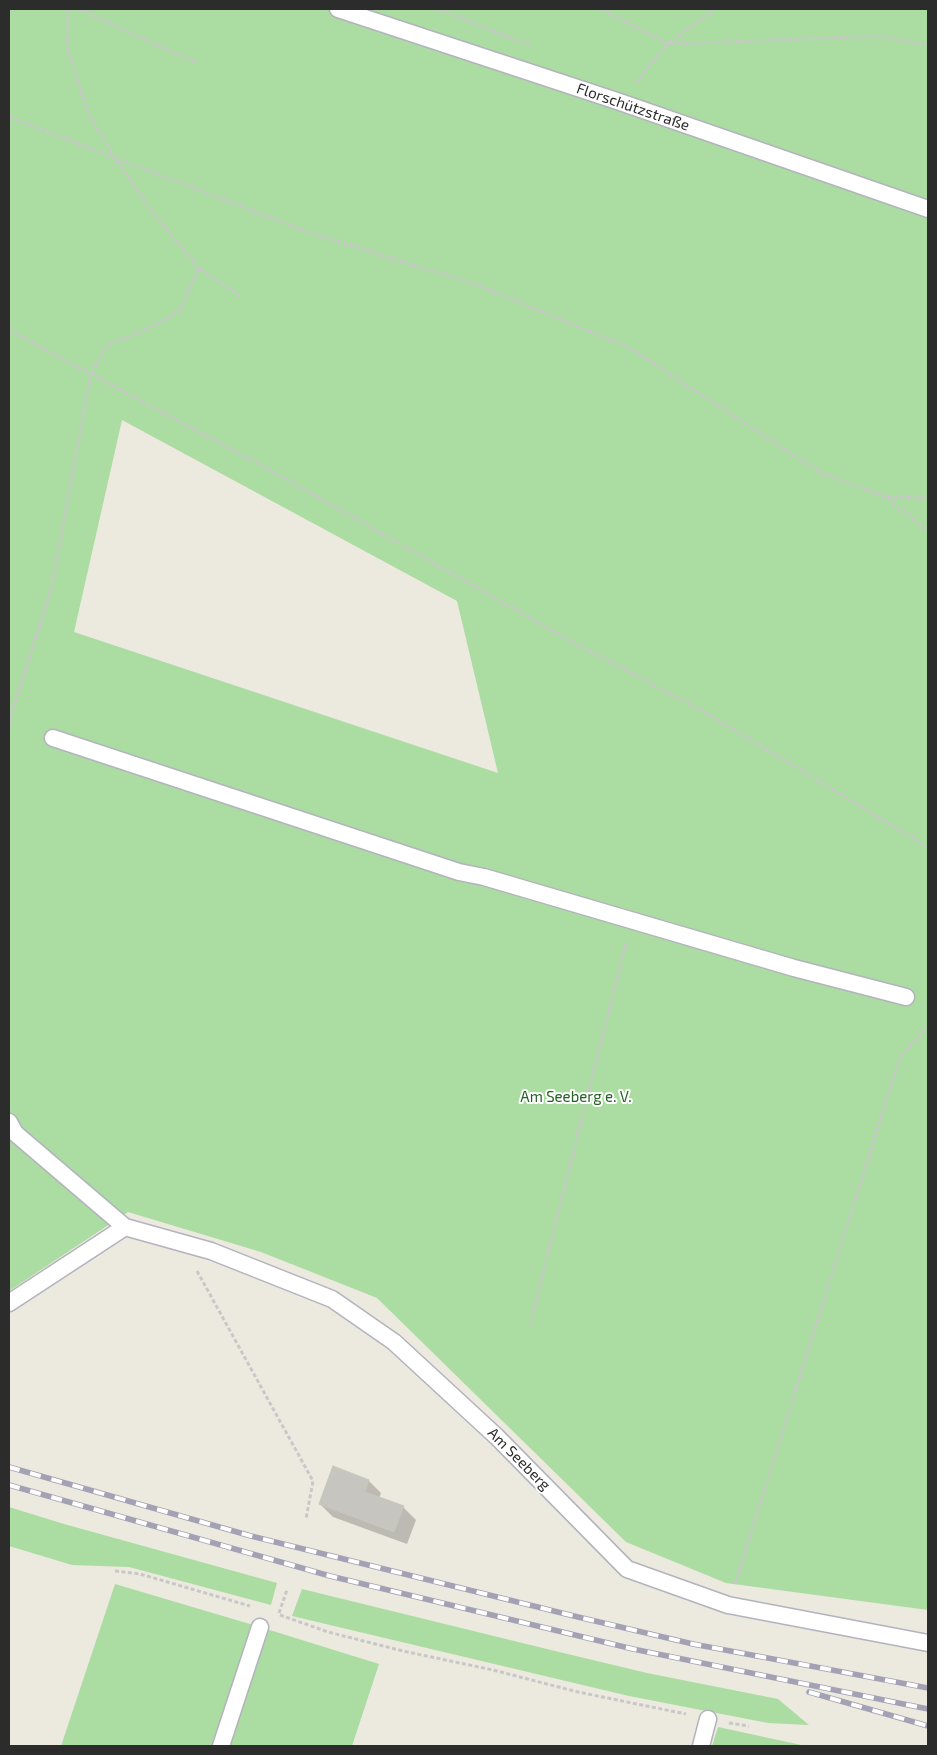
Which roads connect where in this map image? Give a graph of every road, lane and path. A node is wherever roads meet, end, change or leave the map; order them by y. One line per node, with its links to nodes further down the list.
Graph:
1 (68, 9): 11 (path)
2 (79, 9): 8 (path)
3 (338, 9): 12 (lane, Florschützstraße)
4 (601, 9): 6 (path)
5 (714, 9): 6 (path)
6 (668, 44): 7 (path); 9 (path)
7 (928, 45)
8 (198, 64)
9 (632, 86)
10 (9, 117): 11 (path)
11 (114, 157): 13 (path); 17 (path)
12 (928, 209)
13 (198, 268): 14 (path); 16 (path)
14 (240, 296)
15 (9, 330): 16 (path)
16 (91, 374): 20 (path); 22 (path)
17 (887, 497): 18 (path); 19 (path)
18 (928, 498)
19 (928, 531)
20 (9, 727)
21 (53, 738): 23 (lane)
22 (928, 847)
23 (631, 920): 24 (lane); 30 (path)
24 (906, 997)
25 (928, 1026): 33 (path)
26 (9, 1122): 27 (lane)
27 (125, 1227): 28 (lane, Am Seeberg); 29 (lane)
28 (182, 1242): 31 (path); 33 (lane, Am Seeberg)
29 (9, 1304)
30 (530, 1325)
31 (306, 1519)
32 (116, 1571): 34 (path)
33 (728, 1604): 37 (lane, Am Seeberg)
34 (251, 1607)
35 (278, 1615): 38 (path)
36 (260, 1627): 40 (lane)
37 (928, 1644)
38 (708, 1719): 39 (path); 41 (lane)
39 (749, 1726)
40 (220, 1746)
41 (701, 1746)

